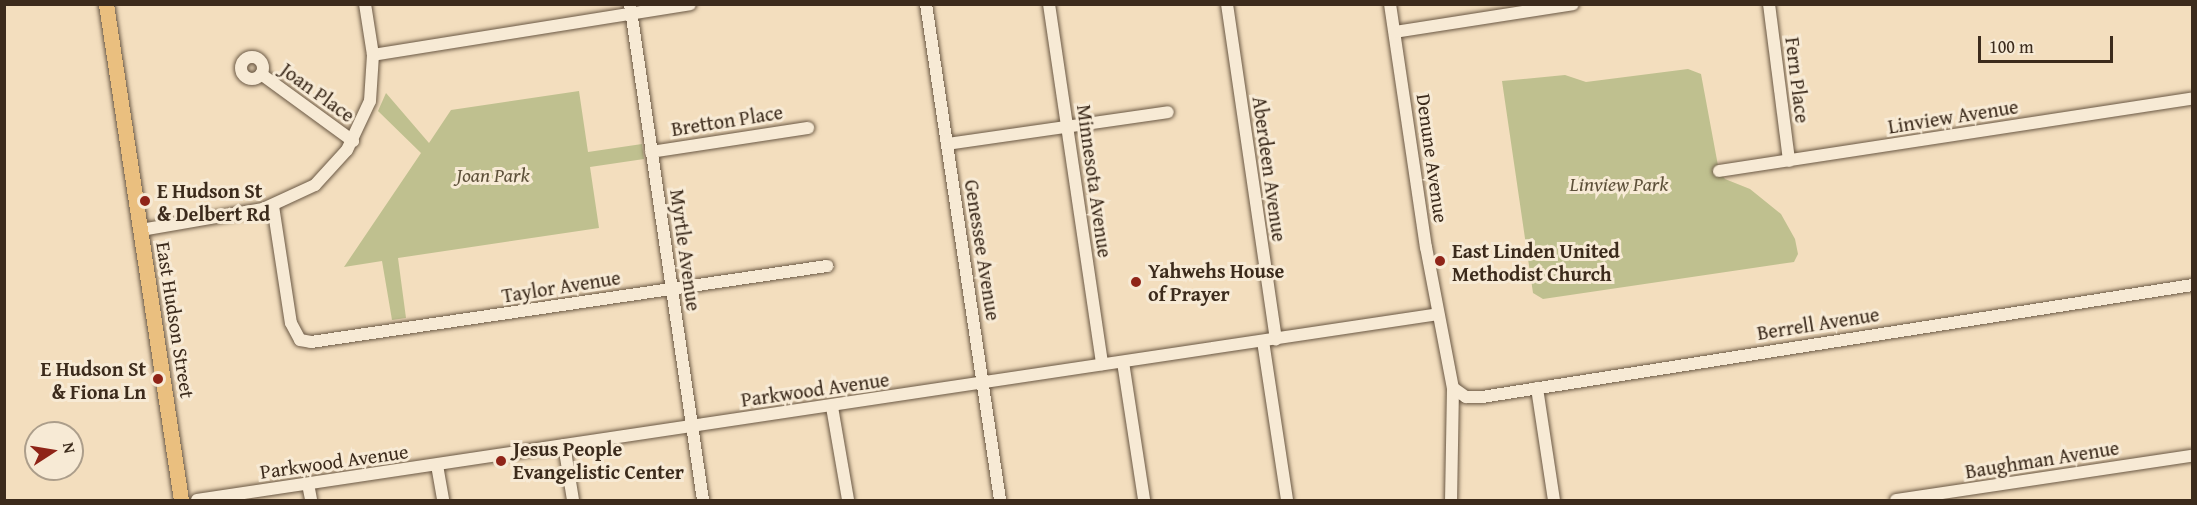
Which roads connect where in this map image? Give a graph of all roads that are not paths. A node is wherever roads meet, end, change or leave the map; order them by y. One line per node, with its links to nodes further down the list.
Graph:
1 (106, 4): 24 (main road, East Hudson Street)
2 (365, 4): 12 (street)
3 (690, 4): 10 (street)
4 (926, 4): 19 (street, Genessee Avenue)
5 (1049, 4): 17 (street, Minnesota Avenue)
6 (1227, 4): 29 (street, Aberdeen Avenue)
7 (1390, 4): 11 (street, Denune Avenue)
8 (1573, 4): 11 (street)
9 (1769, 4): 21 (street, Fern Place)
10 (630, 9): 12 (street); 20 (street, Myrtle Avenue)
11 (1395, 32): 28 (street, Denune Avenue)
12 (373, 55): 18 (street)
13 (261, 74): 18 (street, Joan Place)
14 (2193, 99): 21 (street, Linview Avenue)
15 (1168, 112): 17 (street)
16 (808, 128): 20 (street, Bretton Place)
17 (1067, 128): 19 (street); 31 (street, Minnesota Avenue)
18 (352, 141): 23 (street)
19 (947, 144): 32 (street, Genessee Avenue)
20 (651, 152): 27 (street, Myrtle Avenue)
21 (1789, 161): 22 (street, Linview Avenue)
22 (1719, 171)
23 (273, 206): 24 (street); 27 (street, Taylor Avenue)
24 (141, 230): 41 (main road, East Hudson Street)
25 (827, 266): 27 (street, Taylor Avenue)
26 (2193, 285): 34 (street, Berrell Avenue)
27 (672, 288): 36 (street, Myrtle Avenue)
28 (1437, 314): 29 (street, Parkwood Avenue); 33 (street, Denune Avenue)
29 (1269, 340): 30 (street, Parkwood Avenue); 50 (street, Aberdeen Avenue)
30 (1123, 362): 31 (street, Parkwood Avenue); 49 (street)
31 (1102, 364): 32 (street, Parkwood Avenue)
32 (982, 382): 35 (street, Parkwood Avenue); 48 (street, Genessee Avenue)
33 (1453, 388): 34 (street, Berrell Avenue); 51 (street, Denune Avenue)
34 (1537, 388): 52 (street)
35 (832, 407): 36 (street, Parkwood Avenue); 47 (street)
36 (692, 427): 37 (street, Parkwood Avenue); 46 (street, Myrtle Avenue)
37 (564, 445): 39 (street, Parkwood Avenue); 45 (street)
38 (2193, 456): 53 (street, Baughman Avenue)
39 (437, 465): 40 (street, Parkwood Avenue); 44 (street)
40 (308, 484): 42 (street, Parkwood Avenue); 43 (street)
41 (181, 501)
42 (197, 501)
43 (311, 501)
44 (443, 501)
45 (573, 501)
46 (703, 501)
47 (848, 501)
48 (1000, 501)
49 (1144, 501)
50 (1287, 501)
51 (1451, 501)
52 (1554, 501)
53 (1896, 501)

